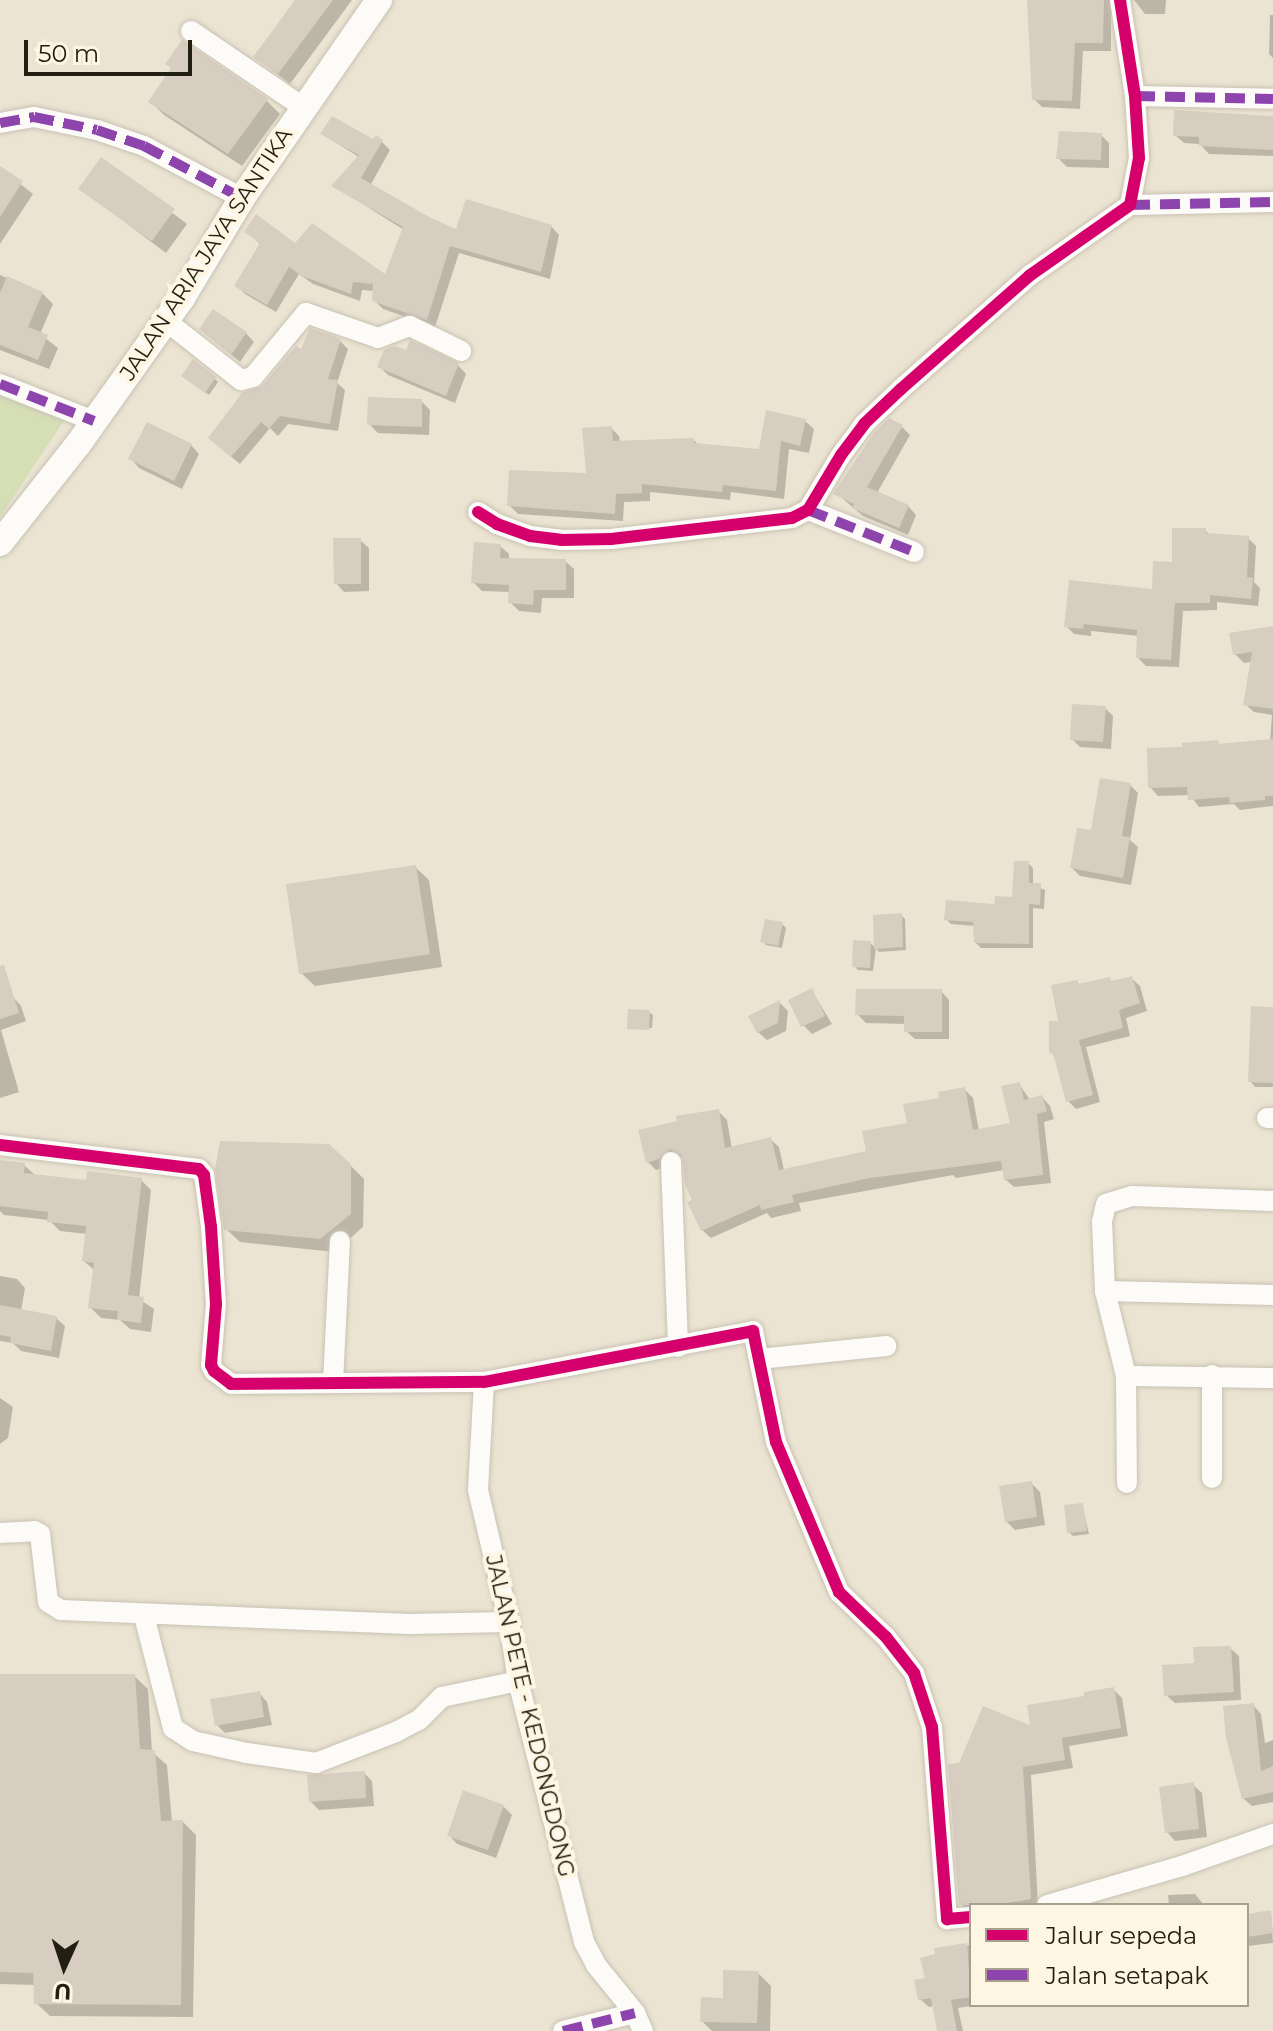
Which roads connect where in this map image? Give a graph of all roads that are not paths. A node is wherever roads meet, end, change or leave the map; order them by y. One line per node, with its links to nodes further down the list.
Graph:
1 (379, 0): 6 (street, JALAN ARIA JAYA SANTIKA)
2 (1120, 0): 4 (street)
3 (191, 31): 6 (street)
4 (1135, 96): 5 (street); 10 (street)
5 (1273, 99)
6 (303, 107): 8 (street, JALAN ARIA JAYA SANTIKA)
7 (0, 123): 8 (street)
8 (242, 198): 11 (street, JALAN ARIA JAYA SANTIKA)
9 (1273, 202): 10 (street)
10 (1130, 205): 15 (street)
11 (165, 320): 12 (street); 14 (street, JALAN ARIA JAYA SANTIKA)
12 (461, 351)
13 (0, 384): 14 (street)
14 (94, 421): 17 (street, JALAN ARIA JAYA SANTIKA)
15 (808, 510): 16 (street); 18 (street)
16 (478, 512)
17 (0, 543)
18 (914, 552)
19 (0, 1145): 32 (street)
20 (671, 1162): 26 (street)
21 (1273, 1201): 23 (street)
22 (340, 1241): 32 (street)
23 (1105, 1291): 24 (street); 29 (street)
24 (1273, 1295)
25 (886, 1346): 27 (street)
26 (678, 1347): 27 (street); 31 (street)
27 (759, 1359): 41 (street)
28 (1212, 1375): 29 (street); 30 (street); 33 (street)
29 (1126, 1376): 34 (street)
30 (1273, 1378)
31 (484, 1382): 32 (street); 37 (street, JALAN PETE - KEDONGDONG)
32 (333, 1383)
33 (1212, 1478)
34 (1127, 1483)
35 (0, 1533): 36 (street)
36 (144, 1616): 37 (street); 38 (street)
37 (509, 1622): 38 (street, JALAN PETE - KEDONGDONG)
38 (518, 1681): 42 (street, JALAN PETE - KEDONGDONG)
39 (1273, 1834): 40 (street)
40 (1054, 1903)
41 (969, 1917)
42 (639, 2022): 43 (street)
43 (563, 2031)

